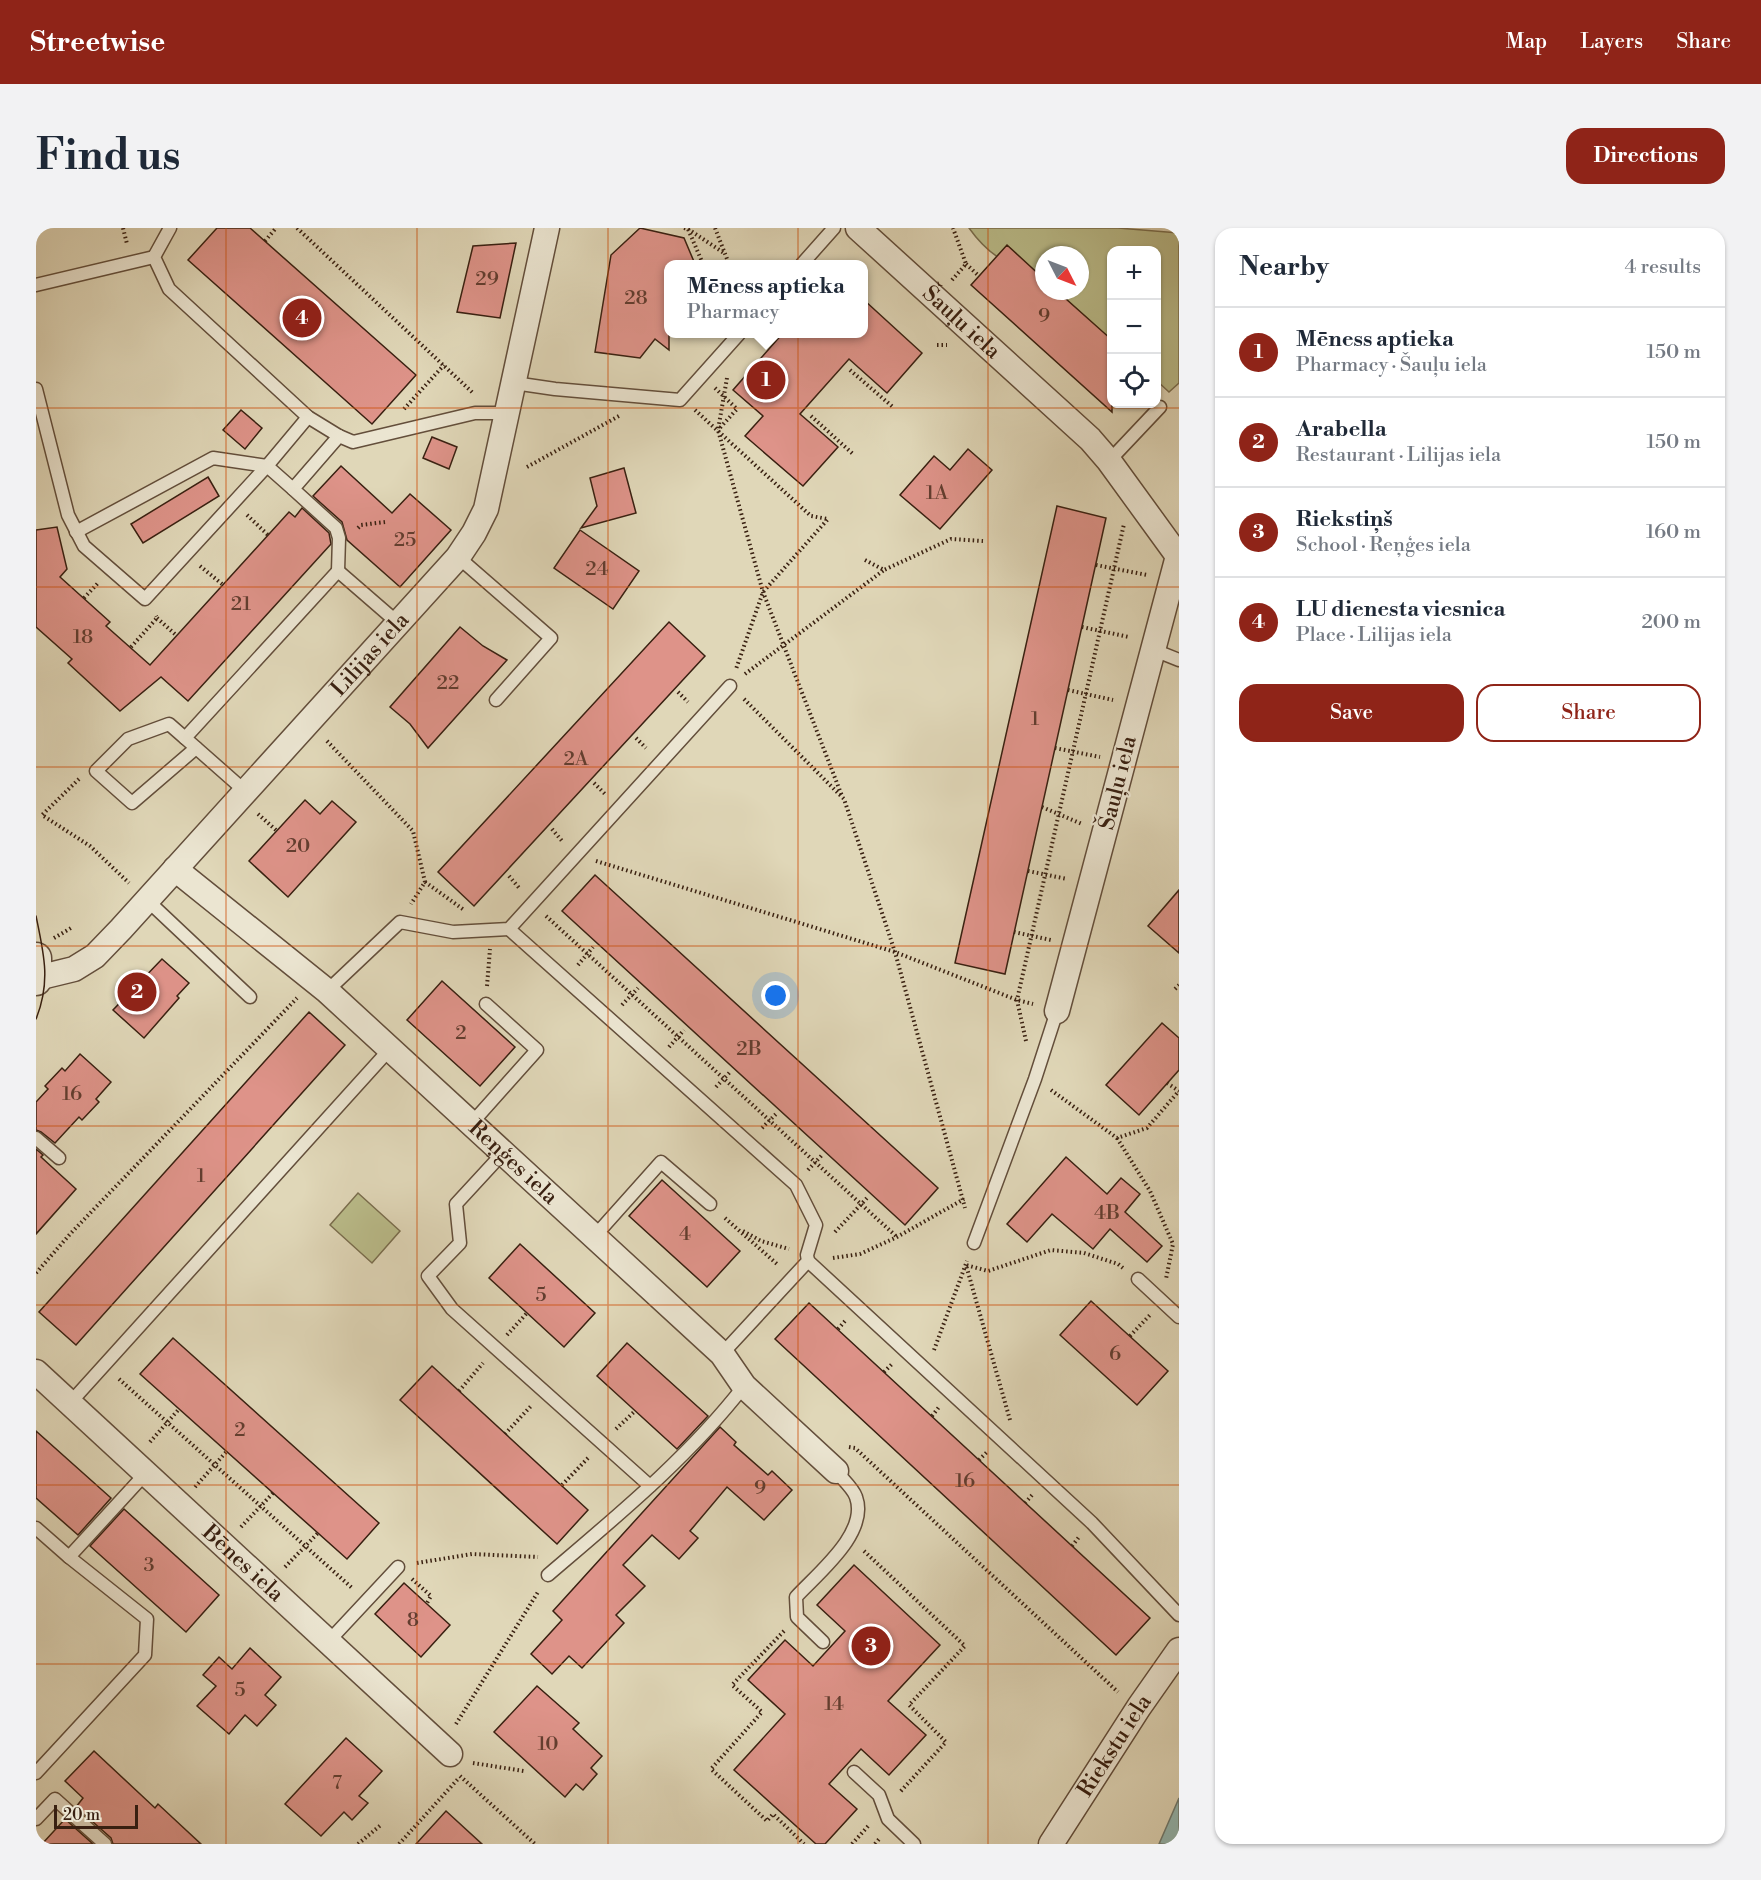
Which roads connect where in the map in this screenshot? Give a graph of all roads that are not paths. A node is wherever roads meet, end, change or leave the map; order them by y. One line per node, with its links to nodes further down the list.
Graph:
1 (170, 228): 5 (lane)
2 (547, 228): 9 (street, Lilijas iela)
3 (834, 228): 6 (lane)
4 (858, 228): 15 (street, Šauļu iela)
5 (154, 257): 7 (lane); 13 (lane)
6 (806, 260)
7 (36, 285)
8 (736, 338): 9 (lane)
9 (514, 383): 12 (street, Lilijas iela)
10 (36, 389): 18 (lane)
11 (1159, 408): 15 (lane)
12 (501, 413): 14 (lane); 20 (street, Lilijas iela)
13 (308, 417): 14 (lane); 16 (lane)
14 (339, 436): 17 (lane)
15 (1109, 461): 19 (street, Šauļu iela)
16 (267, 466): 17 (lane); 18 (lane); 18 (lane)
17 (293, 489): 21 (lane)
18 (76, 532)
19 (1179, 555): 23 (street, Šauļu iela)
20 (458, 557): 22 (street, Lilijas iela); 26 (lane)
21 (338, 571): 22 (lane); 27 (lane)
22 (398, 623): 29 (street, Lilijas iela)
23 (1155, 646): 24 (lane); 37 (street, Šauļu iela)
24 (1179, 660)
25 (730, 686): 32 (lane)
26 (496, 700)
27 (185, 738): 28 (lane); 28 (lane)
28 (196, 748): 29 (lane)
29 (245, 791): 30 (street, Lilijas iela)
30 (175, 869): 31 (street, Lilijas iela); 34 (street, Reņģes iela)
31 (147, 900): 33 (street, Lilijas iela); 35 (lane)
32 (509, 928): 34 (lane); 46 (lane)
33 (40, 964)
34 (321, 985): 38 (street, Reņģes iela)
35 (250, 997)
36 (486, 1004): 39 (lane)
37 (1057, 1011): 45 (lane)
38 (389, 1050): 39 (street, Reņģes iela); 52 (lane)
39 (471, 1124): 41 (street, Reņģes iela)
40 (36, 1138): 42 (lane)
41 (503, 1153): 44 (street, Reņģes iela); 55 (lane)
42 (59, 1158)
43 (710, 1204): 44 (lane)
44 (594, 1237): 49 (street, Reņģes iela)
45 (974, 1243)
46 (808, 1258): 49 (lane); 60 (lane)
47 (1138, 1279): 48 (lane)
48 (1179, 1317)
49 (722, 1354): 51 (street, Reņģes iela)
50 (36, 1372): 52 (street, Bēnes iela)
51 (744, 1386): 54 (street, Reņģes iela); 55 (lane)
52 (70, 1403): 53 (street, Bēnes iela)
53 (139, 1467): 57 (lane); 61 (street, Bēnes iela)
54 (836, 1471): 62 (lane)
55 (650, 1486): 59 (lane)
56 (36, 1528): 57 (lane)
57 (69, 1557): 66 (lane)
58 (398, 1567): 61 (lane)
59 (548, 1575)
60 (1179, 1615)
61 (328, 1642): 64 (street, Bēnes iela)
62 (823, 1642)
63 (1179, 1650): 70 (street, Riekstu iela)
64 (450, 1754)
65 (854, 1772): 69 (lane)
66 (36, 1773)
67 (36, 1819): 68 (lane)
68 (105, 1844)
69 (914, 1844)
70 (1052, 1844)

